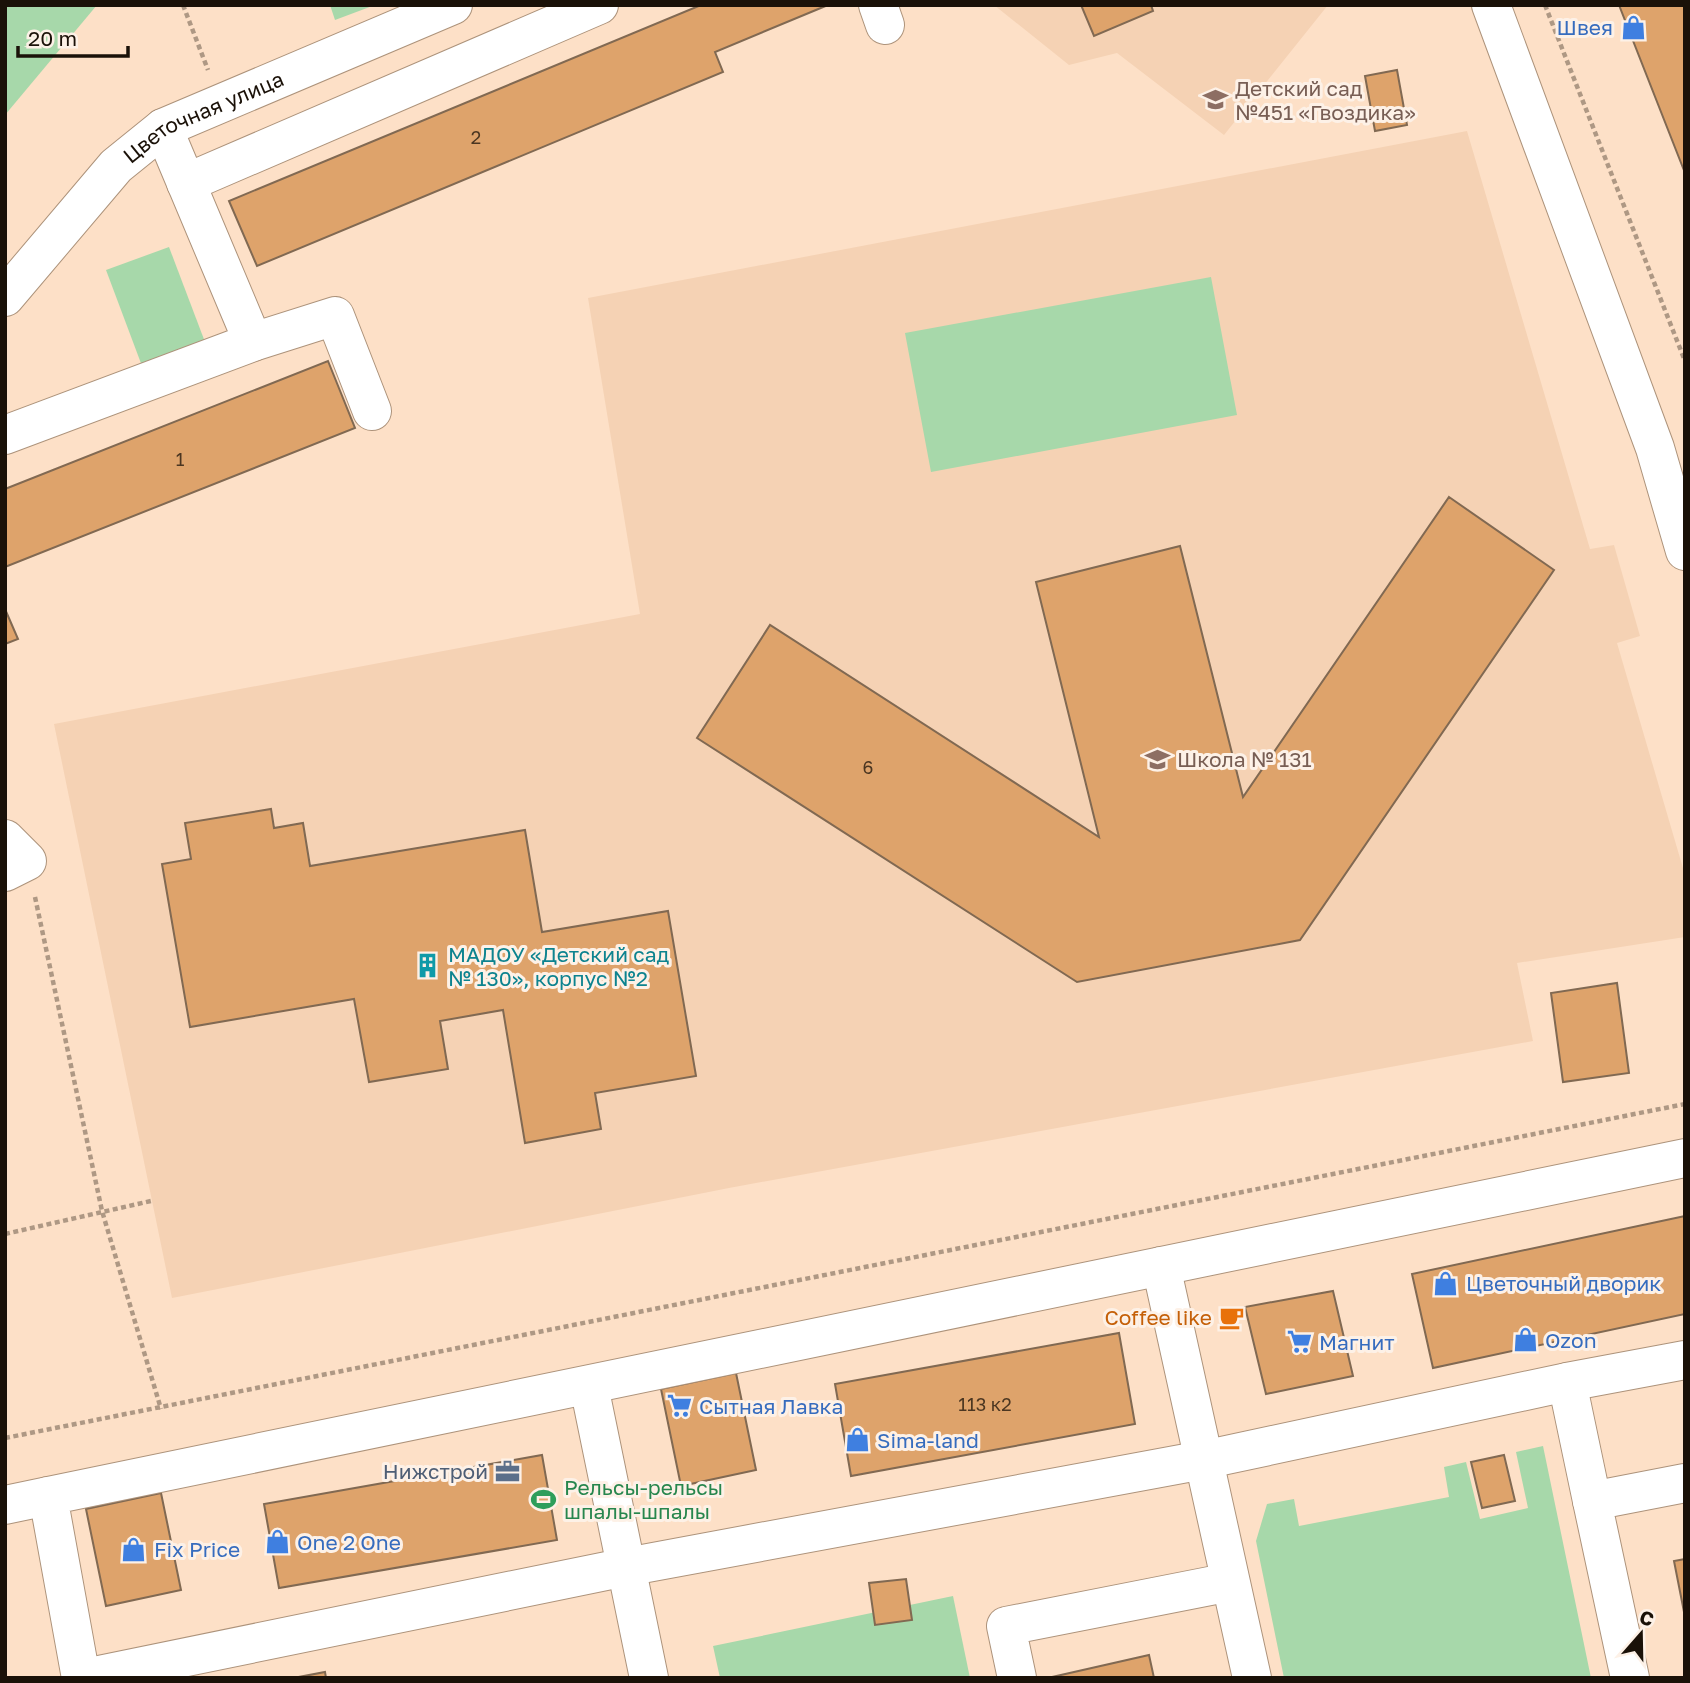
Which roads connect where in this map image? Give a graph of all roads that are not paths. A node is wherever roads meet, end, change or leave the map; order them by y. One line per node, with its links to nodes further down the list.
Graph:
1 (453, 5): 4 (street, Цветочная улица)
2 (599, 5): 5 (street)
3 (1491, 5): 10 (street)
4 (163, 128): 5 (street); 6 (street, Цветочная улица)
5 (186, 184): 7 (street)
6 (5, 297)
7 (253, 342): 8 (street); 9 (street)
8 (372, 411)
9 (5, 435)
10 (1670, 444): 11 (street)
11 (1685, 551)
12 (1685, 1158): 13 (street)
13 (1161, 1266): 16 (street); 17 (street)
14 (1685, 1360): 15 (street)
15 (1567, 1382): 17 (street); 20 (street)
16 (589, 1386): 19 (street); 22 (street)
17 (1203, 1460): 22 (street); 23 (street)
18 (1685, 1483): 20 (street)
19 (48, 1496): 21 (street); 24 (street)
20 (1592, 1501): 28 (street)
21 (5, 1505)
22 (626, 1567): 24 (street); 25 (street)
23 (1230, 1581): 26 (street); 27 (street)
24 (82, 1678)
25 (649, 1678)
26 (1017, 1678)
27 (1252, 1678)
28 (1630, 1678)

